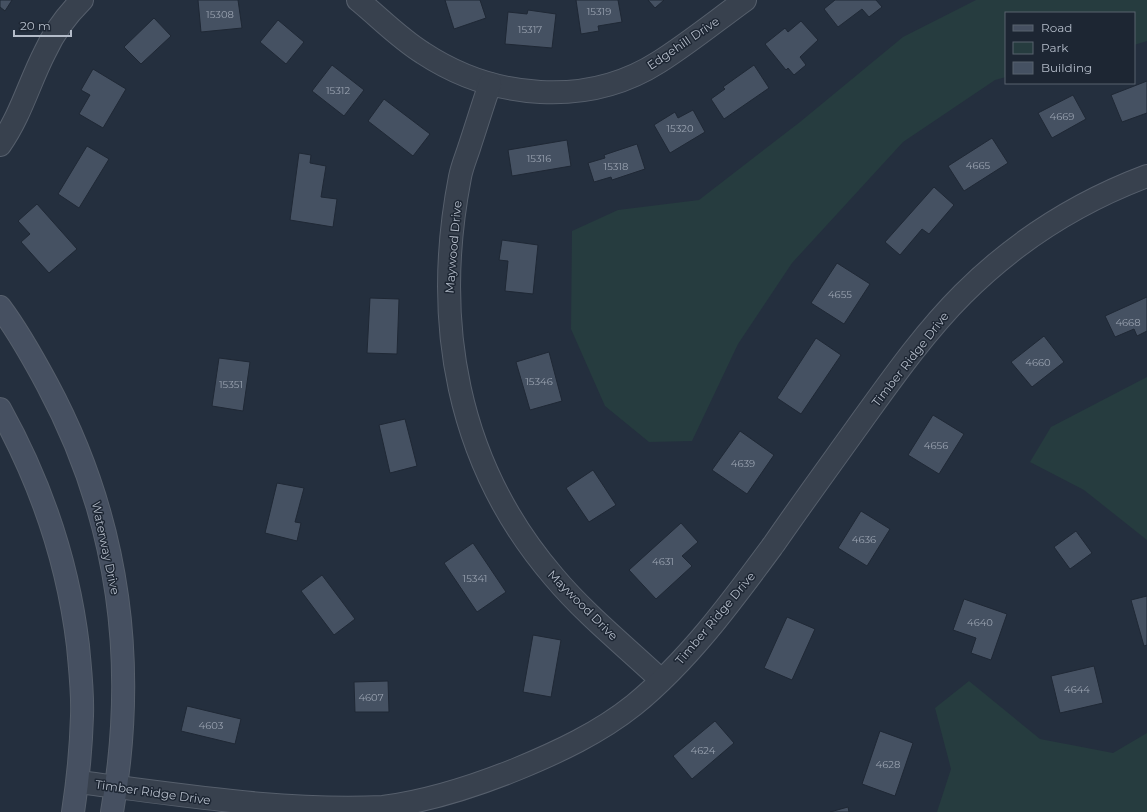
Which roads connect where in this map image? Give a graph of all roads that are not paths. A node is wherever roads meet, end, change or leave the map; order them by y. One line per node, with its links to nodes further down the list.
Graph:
1 (82, 0): 5 (street)
2 (745, 0): 4 (street, Edgehill Drive)
3 (366, 3): 4 (street, Edgehill Drive)
4 (490, 84): 9 (street, Maywood Drive)
5 (0, 145)
6 (1147, 176): 9 (street, Timber Ridge Drive)
7 (0, 307): 11 (main road, Waterway Drive)
8 (0, 409): 10 (main road)
9 (661, 680): 11 (street, Timber Ridge Drive)
10 (78, 782): 11 (street, Timber Ridge Drive); 12 (main road)
11 (116, 787): 13 (main road, Waterway Drive)
12 (73, 812)
13 (112, 812)

